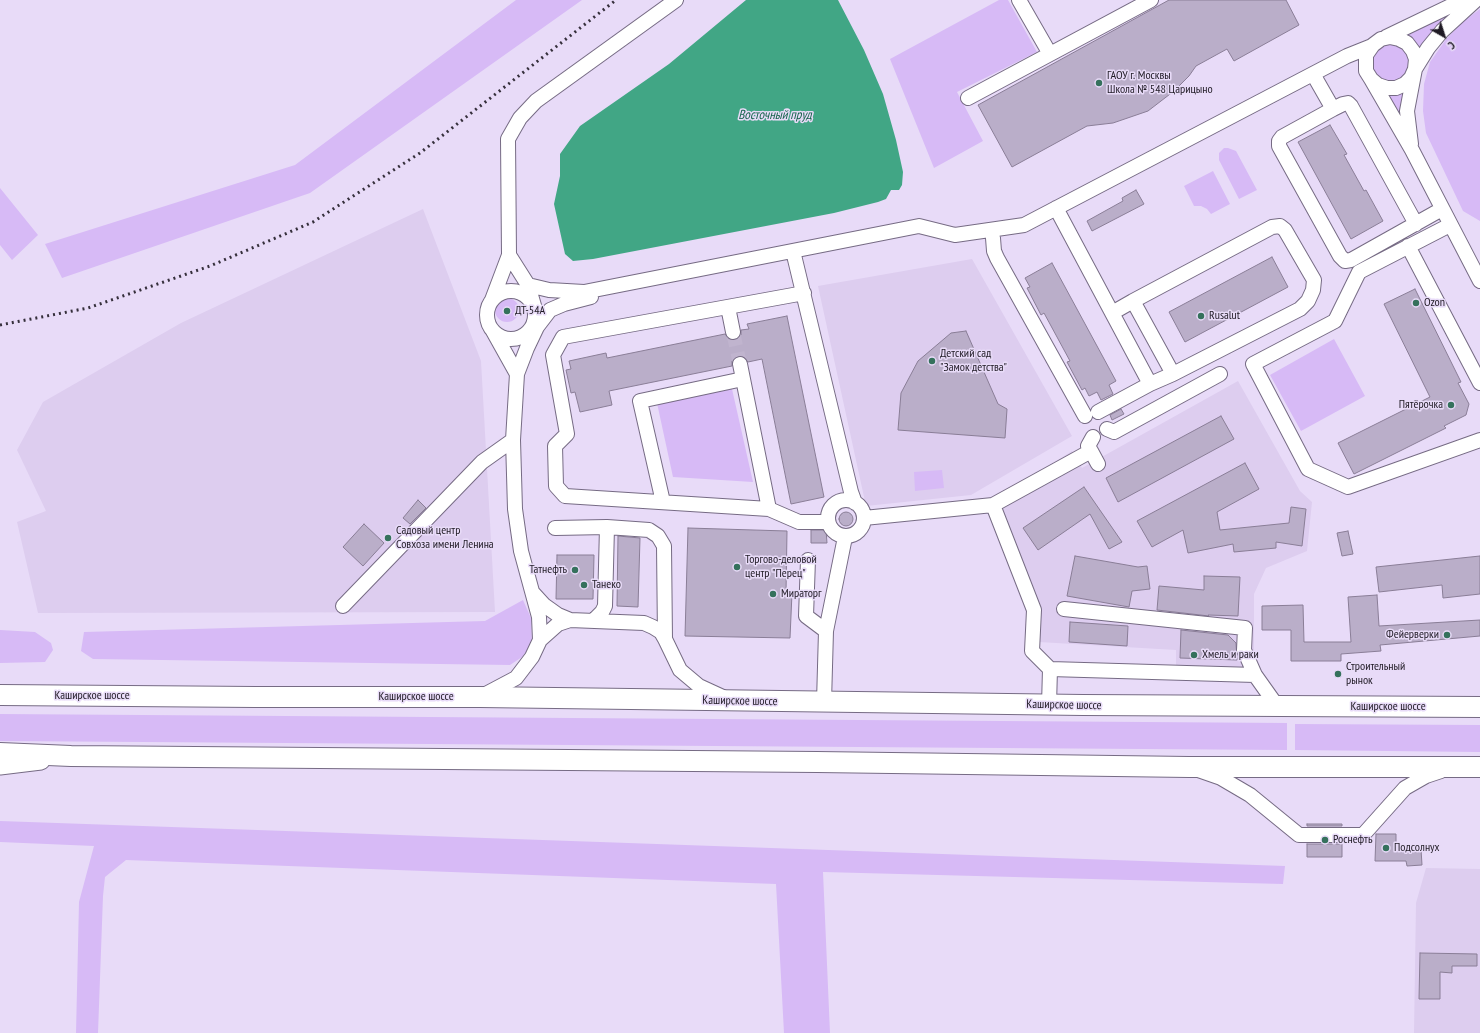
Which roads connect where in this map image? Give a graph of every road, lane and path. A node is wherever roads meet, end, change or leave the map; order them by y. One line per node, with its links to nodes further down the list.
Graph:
1 (676, 0): 21 (street)
2 (1019, 0): 7 (street)
3 (1151, 0): 7 (street)
4 (1463, 0): 6 (street)
5 (1476, 0): 9 (street)
6 (1376, 42): 8 (street); 9 (street); 10 (street)
7 (1050, 54): 12 (street)
8 (1365, 61): 10 (street); 11 (street)
9 (1416, 69): 11 (street); 14 (street)
10 (1315, 77): 13 (street); 16 (street)
11 (1371, 79): 14 (street)
12 (968, 98)
13 (1333, 110): 17 (street); 17 (street)
14 (1412, 150): 15 (street)
15 (1442, 209): 17 (street); 18 (street)
16 (1059, 212): 19 (street); 22 (street); 30 (street)
17 (1416, 224)
18 (1450, 225): 20 (street); 23 (street)
19 (993, 238): 22 (street); 42 (street)
20 (1408, 246): 39 (street); 46 (street)
21 (509, 255): 24 (street); 26 (street)
22 (794, 255): 24 (street); 25 (street); 31 (street)
23 (1480, 281)
24 (528, 285): 29 (street)
25 (804, 293): 28 (street); 50 (street)
26 (492, 300): 29 (street); 32 (street)
27 (1133, 301): 30 (street); 35 (street); 35 (street)
28 (728, 307): 33 (street); 49 (street)
29 (535, 309): 31 (street); 32 (street)
30 (1112, 313): 40 (street)
31 (538, 327): 36 (street)
32 (493, 331): 36 (street)
33 (733, 332)
34 (740, 364): 38 (street)
35 (1175, 373): 40 (street); 41 (street)
36 (517, 374): 45 (street)
37 (1220, 374): 41 (street)
38 (743, 379): 49 (street); 52 (street)
39 (1480, 383)
40 (1150, 384): 42 (street)
41 (1188, 391): 43 (street)
42 (1092, 414): 43 (street); 44 (street)
43 (1107, 429): 44 (street)
44 (1093, 437): 47 (street)
45 (513, 440): 59 (street); 60 (street)
46 (1480, 440)
47 (1091, 451): 48 (street); 51 (street)
48 (1098, 464)
49 (663, 502): 52 (street)
50 (856, 503): 53 (street); 54 (street)
51 (993, 505): 53 (street); 67 (street)
52 (769, 509): 54 (street)
53 (864, 518): 57 (street)
54 (828, 522): 57 (street)
55 (607, 527): 56 (street); 63 (street); 65 (street)
56 (555, 528)
57 (845, 536): 64 (street)
58 (808, 560): 64 (street)
59 (532, 591): 62 (street); 66 (street)
60 (343, 606)
61 (1064, 609): 68 (street)
62 (570, 620): 63 (street); 66 (street)
63 (593, 621): 65 (street)
64 (826, 631): 72 (street)
65 (665, 639): 71 (street)
66 (540, 640): 70 (street)
67 (1050, 669): 68 (street); 73 (street)
68 (1255, 675): 74 (street)
69 (0, 696): 70 (highway, Каширское шоссе)
70 (480, 697): 71 (highway, Каширское шоссе)
71 (732, 701): 72 (highway, Каширское шоссе)
72 (824, 702): 73 (highway, Каширское шоссе)
73 (1049, 704): 74 (highway, Каширское шоссе)
74 (1277, 706): 75 (highway, Каширское шоссе)
75 (1480, 707)
76 (0, 753): 77 (highway)
77 (71, 756): 78 (main road); 79 (highway)
78 (0, 766)
79 (1189, 767): 80 (highway); 80 (street)
80 (1455, 767): 81 (highway)
81 (1480, 767)

